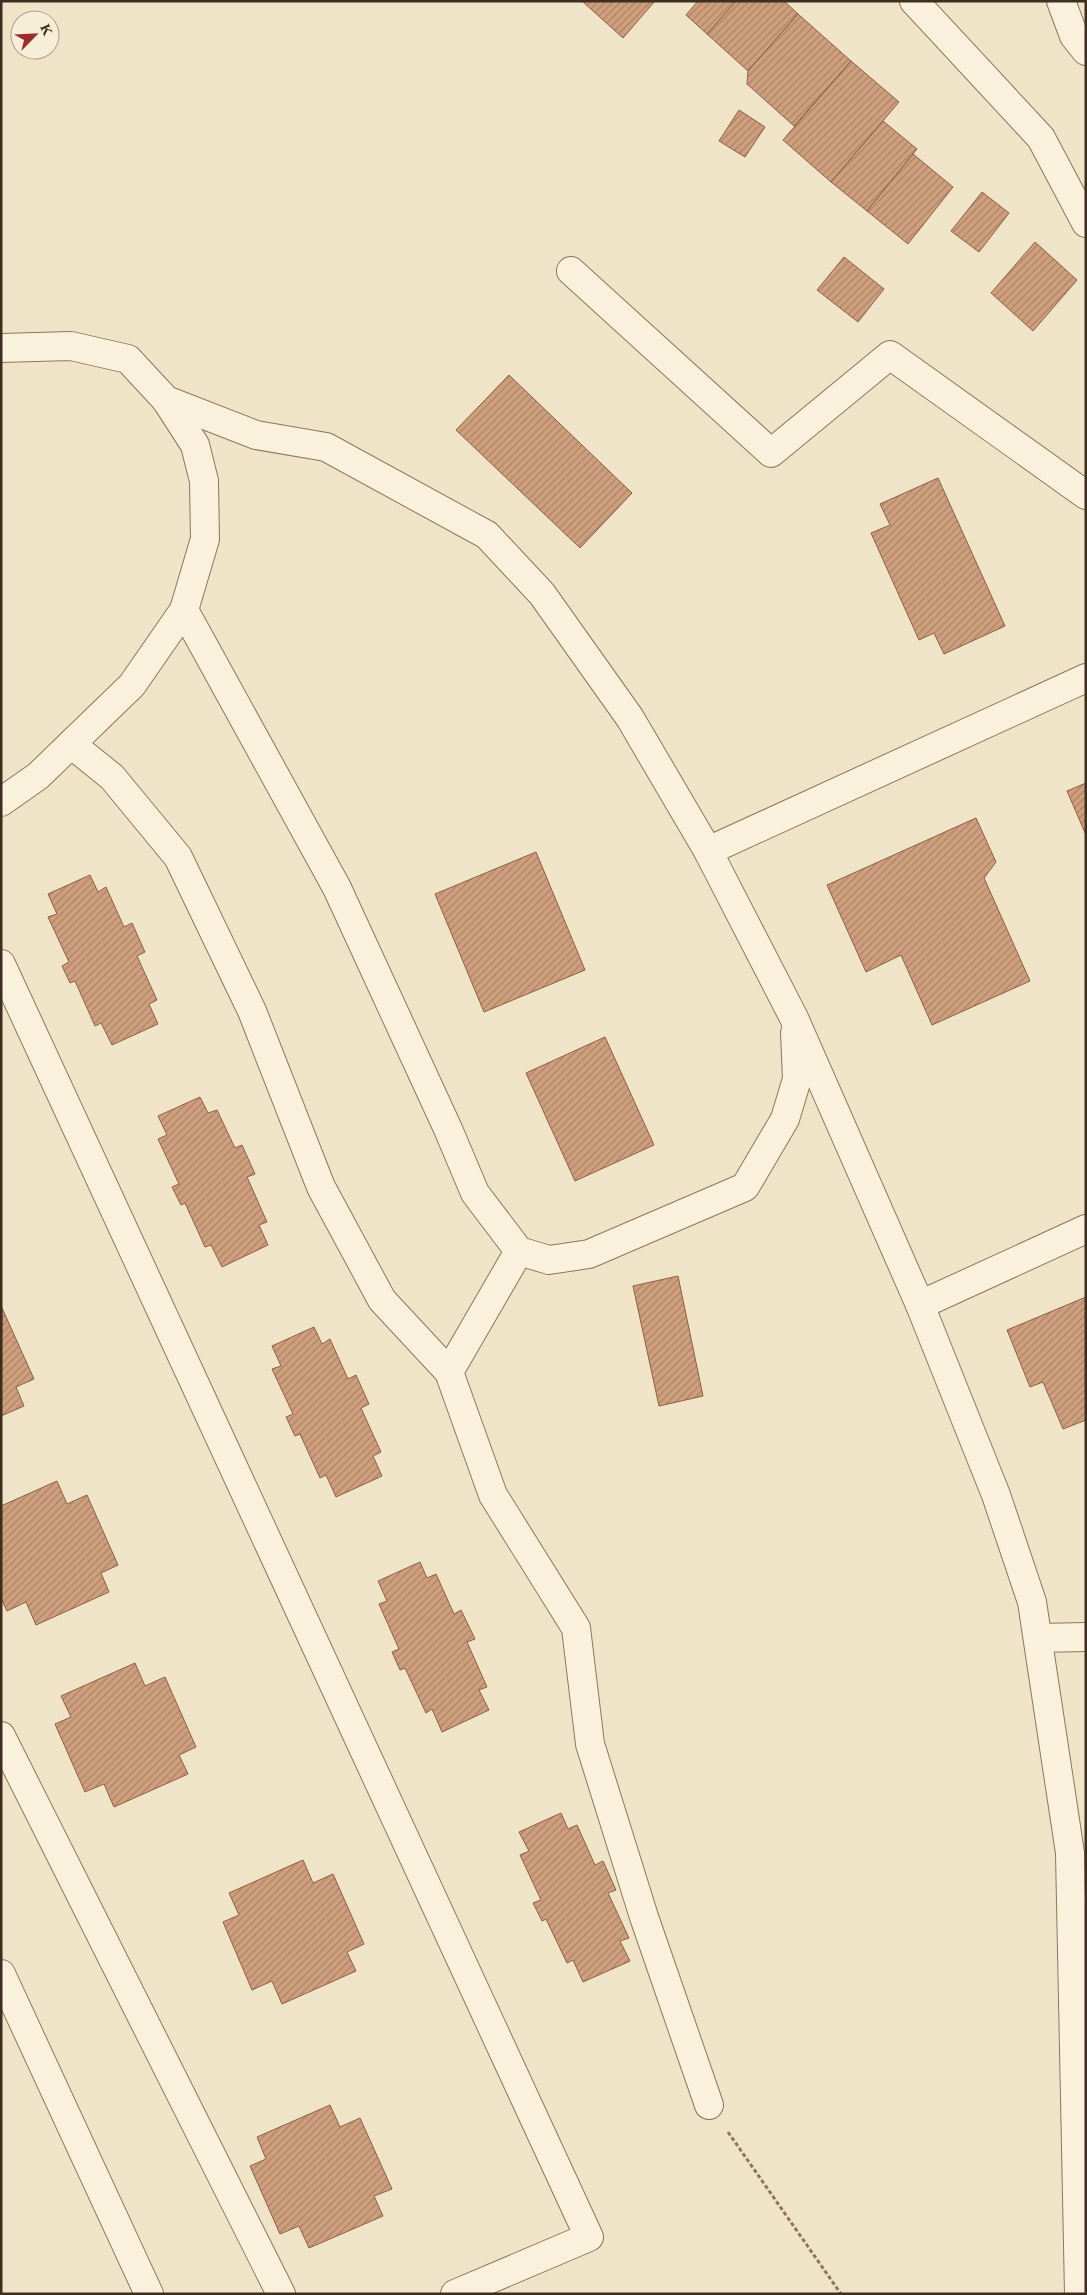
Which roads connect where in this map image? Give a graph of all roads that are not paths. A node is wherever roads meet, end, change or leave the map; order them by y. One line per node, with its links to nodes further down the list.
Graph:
1 (914, 1): 4 (street)
2 (1061, 1): 3 (street)
3 (1086, 51)
4 (1086, 223)
5 (571, 271): 8 (street)
6 (1, 348): 7 (street)
7 (166, 400): 9 (street); 13 (street)
8 (1086, 495)
9 (184, 610): 11 (street); 17 (street)
10 (1086, 678): 13 (street)
11 (71, 744): 12 (street); 19 (street)
12 (1, 802)
13 (708, 851): 15 (street)
14 (1, 964): 27 (street)
15 (794, 1018): 17 (street); 18 (street)
16 (1086, 1229): 18 (street)
17 (519, 1251): 19 (street)
18 (920, 1305): 21 (street)
19 (449, 1372): 24 (street)
20 (1086, 1637): 21 (street)
21 (1038, 1638): 28 (street)
22 (1, 1736): 26 (street)
23 (1, 1974): 25 (street)
24 (709, 2105)
25 (149, 2294)
26 (281, 2294)
27 (455, 2294)
28 (1079, 2294)

